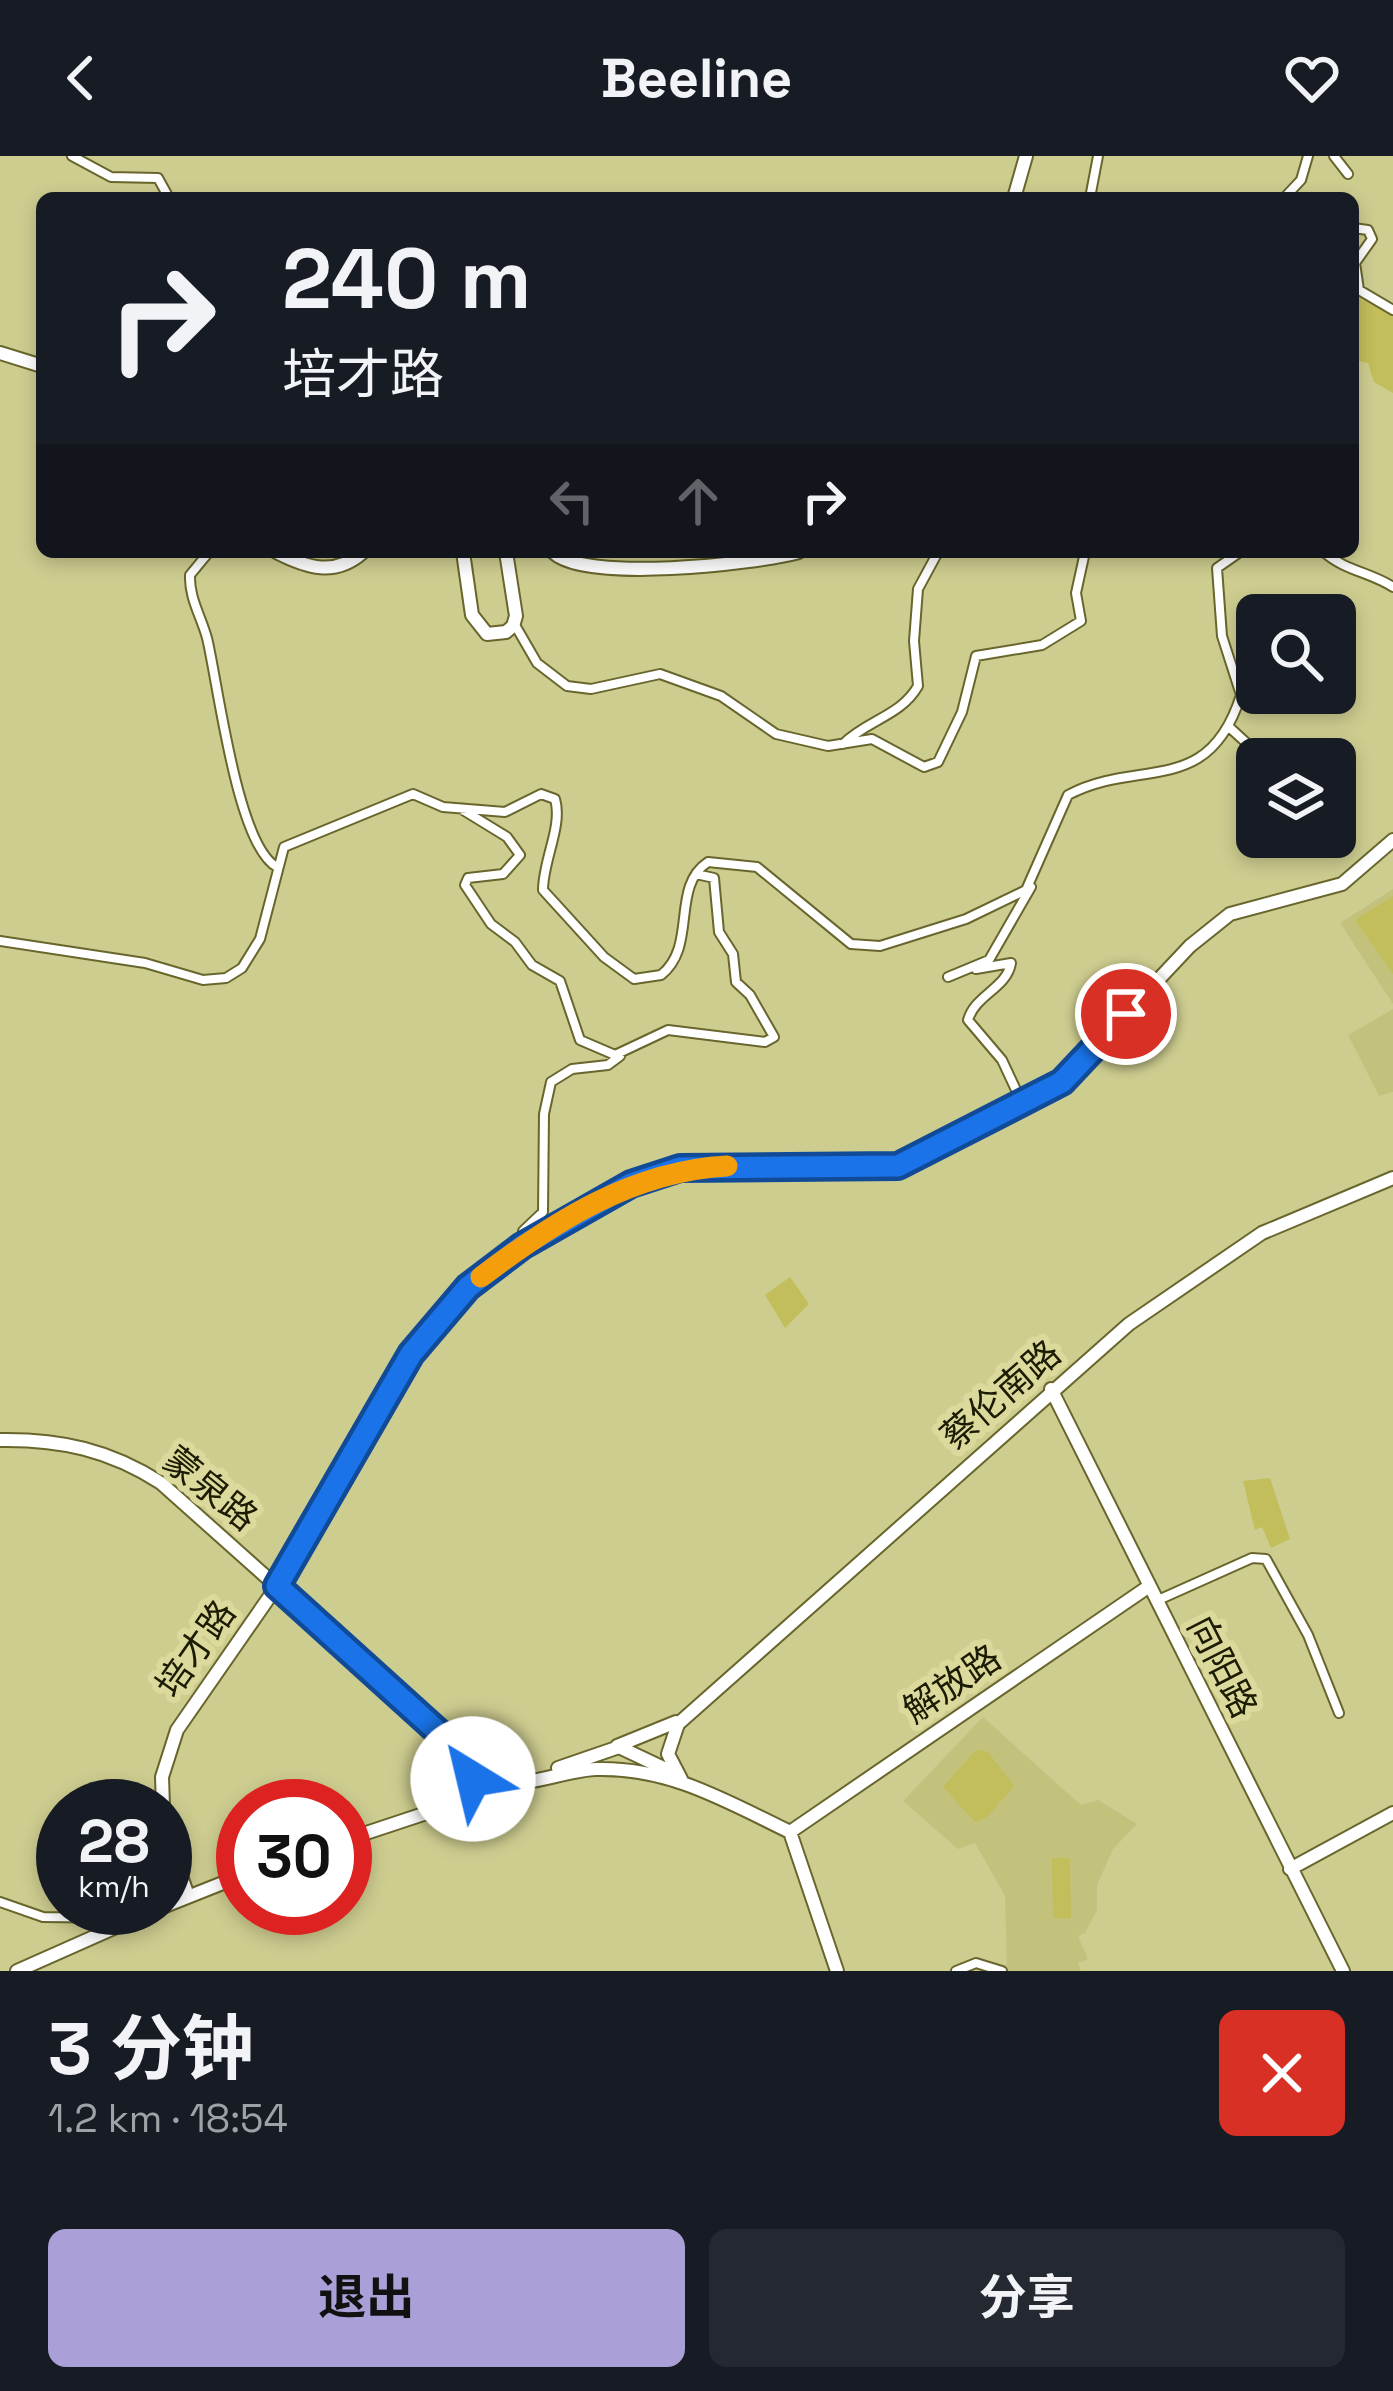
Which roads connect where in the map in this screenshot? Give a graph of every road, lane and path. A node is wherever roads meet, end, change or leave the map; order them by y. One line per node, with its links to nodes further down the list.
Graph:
1 (72, 156): 7 (street)
2 (1026, 156): 8 (street)
3 (1099, 156): 9 (street)
4 (1308, 156): 10 (street)
5 (1334, 156): 6 (street)
6 (1348, 174)
7 (166, 192)
8 (1016, 192)
9 (1091, 192)
10 (1290, 192)
11 (1359, 229): 12 (street)
12 (1359, 257)
13 (1359, 290): 14 (street)
14 (1393, 310)
15 (0, 353): 16 (street)
16 (36, 364)
17 (204, 558): 35 (street)
18 (293, 558): 19 (street)
19 (354, 558)
20 (464, 558): 29 (street)
21 (507, 558): 29 (street)
22 (565, 558): 23 (street)
23 (759, 558)
24 (935, 558): 32 (street)
25 (1084, 558): 32 (street)
26 (1231, 558): 30 (street)
27 (1330, 558): 28 (street)
28 (1393, 587)
29 (513, 623): 32 (street)
30 (1228, 726): 31 (street); 37 (street)
31 (1241, 738)
32 (842, 745)
33 (463, 810): 35 (street); 36 (street); 41 (street)
34 (1393, 840): 42 (street, 培才路)
35 (277, 867): 38 (street)
36 (696, 874): 37 (street); 41 (street)
37 (1033, 880): 39 (street)
38 (0, 941)
39 (976, 969): 40 (street); 42 (street)
40 (948, 977)
41 (620, 1054): 44 (street)
42 (1023, 1105): 44 (street, 培才路)
43 (1393, 1178): 45 (street, 蔡伦南路)
44 (526, 1243): 47 (street, 培才路)
45 (1051, 1389): 48 (street, 向阳路); 51 (street, 蔡伦南路)
46 (0, 1440): 47 (street, 蒙泉路)
47 (277, 1586): 53 (street, 蒙泉路); 54 (street, 培才路)
48 (1148, 1587): 49 (street, 向阳路); 61 (street, 解放路)
49 (1155, 1601): 50 (street); 62 (street, 向阳路)
50 (1339, 1713)
51 (687, 1715): 52 (street, 蔡伦南路); 55 (street)
52 (614, 1748): 55 (street); 56 (street, 蔡伦南路)
53 (462, 1753): 56 (street, 蒙泉路); 57 (street); 58 (street)
54 (162, 1779)
55 (682, 1780): 56 (street); 61 (street)
56 (516, 1783): 57 (street)
57 (466, 1800): 58 (street)
58 (450, 1805): 60 (street)
59 (1393, 1813): 62 (street)
60 (372, 1831)
61 (790, 1832): 67 (street)
62 (1290, 1869): 70 (street, 向阳路)
63 (0, 1902): 64 (street)
64 (36, 1915)
65 (97, 1935): 66 (street)
66 (17, 1971)
67 (837, 1971)
68 (956, 1971): 69 (street)
69 (1002, 1971)
70 (1343, 1971)

